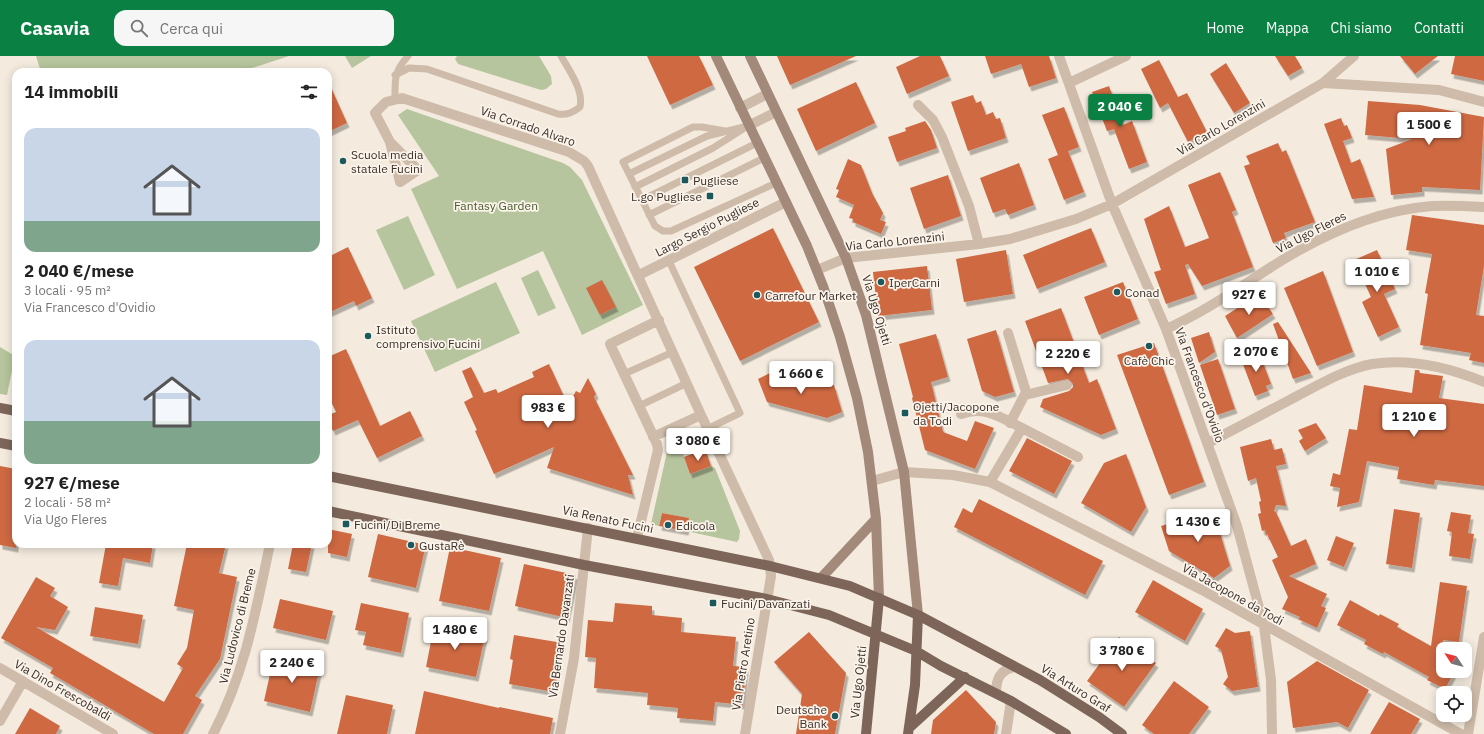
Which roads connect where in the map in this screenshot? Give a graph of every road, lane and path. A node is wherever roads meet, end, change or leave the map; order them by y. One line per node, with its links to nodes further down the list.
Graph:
1 (408, 56): 8 (lane)
2 (561, 56): 8 (lane)
3 (716, 56): 15 (main road)
4 (750, 56): 11 (main road, Via Ugo Ojetti)
5 (1059, 56): 9 (street, Via Francesco d'Ovidio)
6 (1126, 56): 9 (street)
7 (1354, 56): 10 (street, Via Carlo Lorenzini)
8 (395, 75): 12 (lane)
9 (1069, 83): 27 (street, Via Francesco d'Ovidio)
10 (1323, 83): 13 (street); 27 (street, Via Carlo Lorenzini)
11 (767, 94): 15 (street); 16 (main road, Via Ugo Ojetti)
12 (395, 99): 19 (street); 34 (street, Via Corrado Alvaro)
13 (1484, 102)
14 (918, 105): 30 (street)
15 (740, 108): 17 (main road)
16 (776, 112): 17 (street); 31 (main road, Via Ugo Ojetti)
17 (748, 126): 18 (lane, Largo Sergio Pugliese); 20 (main road); 24 (lane)
18 (725, 131): 22 (lane, Largo Sergio Pugliese); 22 (lane, Largo Sergio Pugliese)
19 (390, 142)
20 (757, 143): 21 (main road); 25 (lane)
21 (764, 158): 23 (main road); 29 (lane)
22 (629, 174): 24 (lane, Largo Sergio Pugliese)
23 (776, 183): 26 (main road); 29 (lane, Largo Sergio Pugliese)
24 (635, 187): 25 (lane, Largo Sergio Pugliese)
25 (642, 200): 29 (lane, Largo Sergio Pugliese)
26 (786, 202): 32 (street, Largo Sergio Pugliese); 33 (main road)
27 (1112, 204): 30 (street, Via Carlo Lorenzini); 36 (street, Via Francesco d'Ovidio)
28 (1484, 207): 36 (street, Via Ugo Fleres)
29 (649, 215)
30 (979, 244): 31 (street, Via Carlo Lorenzini)
31 (846, 258): 33 (street, Via Carlo Lorenzini); 57 (main road, Via Ugo Ojetti)
32 (669, 261): 34 (street, Largo Sergio Pugliese); 51 (lane)
33 (817, 270): 59 (main road)
34 (639, 275): 35 (street, Via Corrado Alvaro)
35 (659, 320): 38 (street, Via Corrado Alvaro); 39 (street)
36 (1166, 329): 54 (street, Via Francesco d'Ovidio)
37 (1008, 333): 43 (street)
38 (673, 352): 39 (lane); 41 (street, Via Corrado Alvaro)
39 (624, 374): 44 (street)
40 (1484, 382): 54 (street)
41 (687, 383): 44 (lane); 48 (street, Via Corrado Alvaro)
42 (1066, 385): 43 (street)
43 (1025, 395): 49 (street)
44 (639, 406): 52 (street)
45 (0, 408): 46 (main road)
46 (12, 410)
47 (961, 414): 49 (street)
48 (701, 415): 51 (street, Via Corrado Alvaro); 52 (street)
49 (1010, 423): 50 (street)
50 (1022, 428): 56 (street); 60 (street)
51 (707, 429): 67 (street, Via Corrado Alvaro)
52 (653, 436): 64 (street)
53 (0, 443): 55 (main road)
54 (1208, 443): 72 (street, Via Francesco d'Ovidio)
55 (12, 445)
56 (1078, 457)
57 (904, 472): 59 (street, Via Jacopone da Todi); 60 (street, Via Jacopone da Todi); 71 (main road, Via Ugo Ojetti)
58 (332, 477): 63 (main road, Via Renato Fucini)
59 (872, 481): 62 (main road)
60 (990, 482): 72 (street, Via Jacopone da Todi)
61 (332, 512): 66 (main road)
62 (876, 519): 68 (main road); 69 (main road)
63 (588, 528): 64 (main road, Via Renato Fucini); 66 (street, Via Bernardo Davanzati)
64 (637, 538): 67 (main road, Via Renato Fucini)
65 (269, 548): 85 (street, Via Ludovico di Breme)
66 (584, 565): 70 (main road); 86 (street, Via Bernardo Davanzati)
67 (770, 566): 68 (main road, Via Renato Fucini); 70 (street, Via Pietro Aretino)
68 (822, 577): 69 (main road, Via Renato Fucini)
69 (879, 598): 71 (main road, Via Renato Fucini); 73 (main road, Via Ugo Ojetti)
70 (767, 599): 73 (main road); 87 (street, Via Pietro Aretino)
71 (918, 615): 75 (main road); 76 (main road, Via Arturo Graf)
72 (1264, 626): 92 (street, Via Francesco d'Ovidio); 93 (street, Via Jacopone da Todi)
73 (876, 634): 75 (main road); 88 (main road, Via Ugo Ojetti)
74 (1484, 637): 94 (street)
75 (916, 651): 78 (main road); 83 (main road)
76 (1014, 667): 80 (street); 91 (main road, Via Arturo Graf)
77 (0, 668): 79 (street, Via Dino Frescobaldi)
78 (965, 677): 80 (main road); 83 (main road)
79 (23, 682): 82 (street); 84 (street, Via Dino Frescobaldi)
80 (996, 693): 81 (main road)
81 (1011, 701): 89 (street); 90 (main road)
82 (0, 721)
83 (908, 731)
84 (113, 734)
85 (213, 734)
86 (560, 734)
87 (745, 734)
88 (866, 734)
89 (1006, 734)
90 (1066, 734)
91 (1122, 734)
92 (1272, 734)
93 (1461, 734)
94 (1468, 734)

